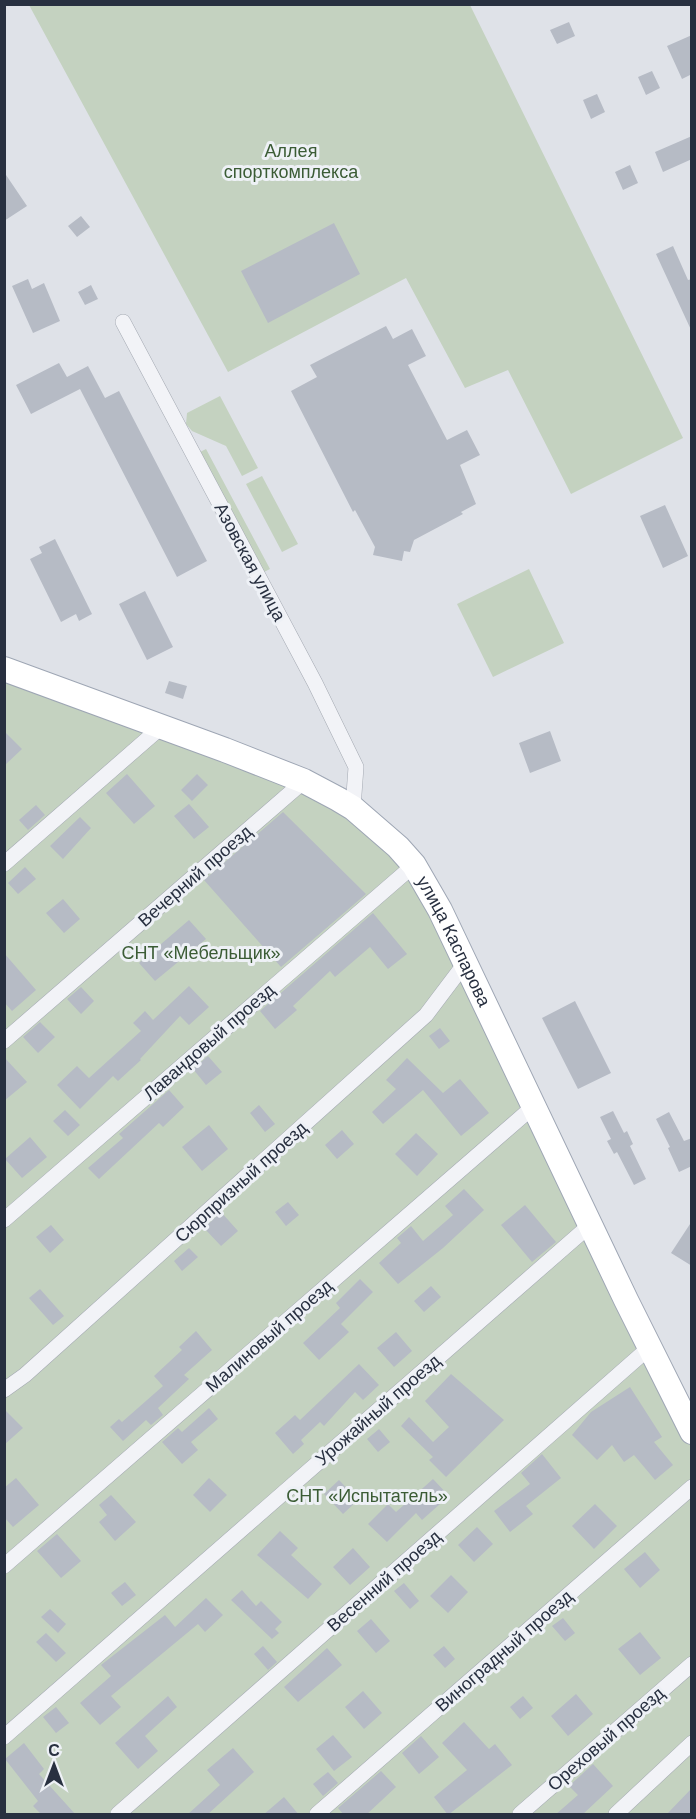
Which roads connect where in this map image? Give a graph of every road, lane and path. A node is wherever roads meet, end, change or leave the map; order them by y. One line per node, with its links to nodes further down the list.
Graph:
1 (123, 322): 5 (street, Азовская улица)
2 (7, 673): 3 (main road, улица Каспарова)
3 (160, 728): 4 (main road, улица Каспарова); 6 (street)
4 (304, 782): 5 (main road, улица Каспарова); 9 (street, Вечерний проезд)
5 (353, 808): 7 (main road, улица Каспарова)
6 (4, 864)
7 (414, 866): 8 (main road, улица Каспарова); 11 (street, Лавандовый проезд)
8 (466, 962): 10 (main road, улица Каспарова); 14 (street, Сюрпризный проезд)
9 (4, 1041)
10 (534, 1106): 12 (main road, улица Каспарова); 17 (street, Малиновый проезд)
11 (4, 1220)
12 (590, 1225): 13 (main road, улица Каспарова); 19 (street, Урожайный проезд)
13 (650, 1347): 15 (main road, улица Каспарова); 21 (street, Весенний проезд)
14 (4, 1390)
15 (692, 1432)
16 (692, 1487): 22 (street, Виноградный проезд)
17 (4, 1566)
18 (692, 1665): 23 (street, Ореховый проезд)
19 (4, 1737)
20 (692, 1743): 24 (street)
21 (118, 1815)
22 (317, 1815)
23 (520, 1815)
24 (616, 1815)

